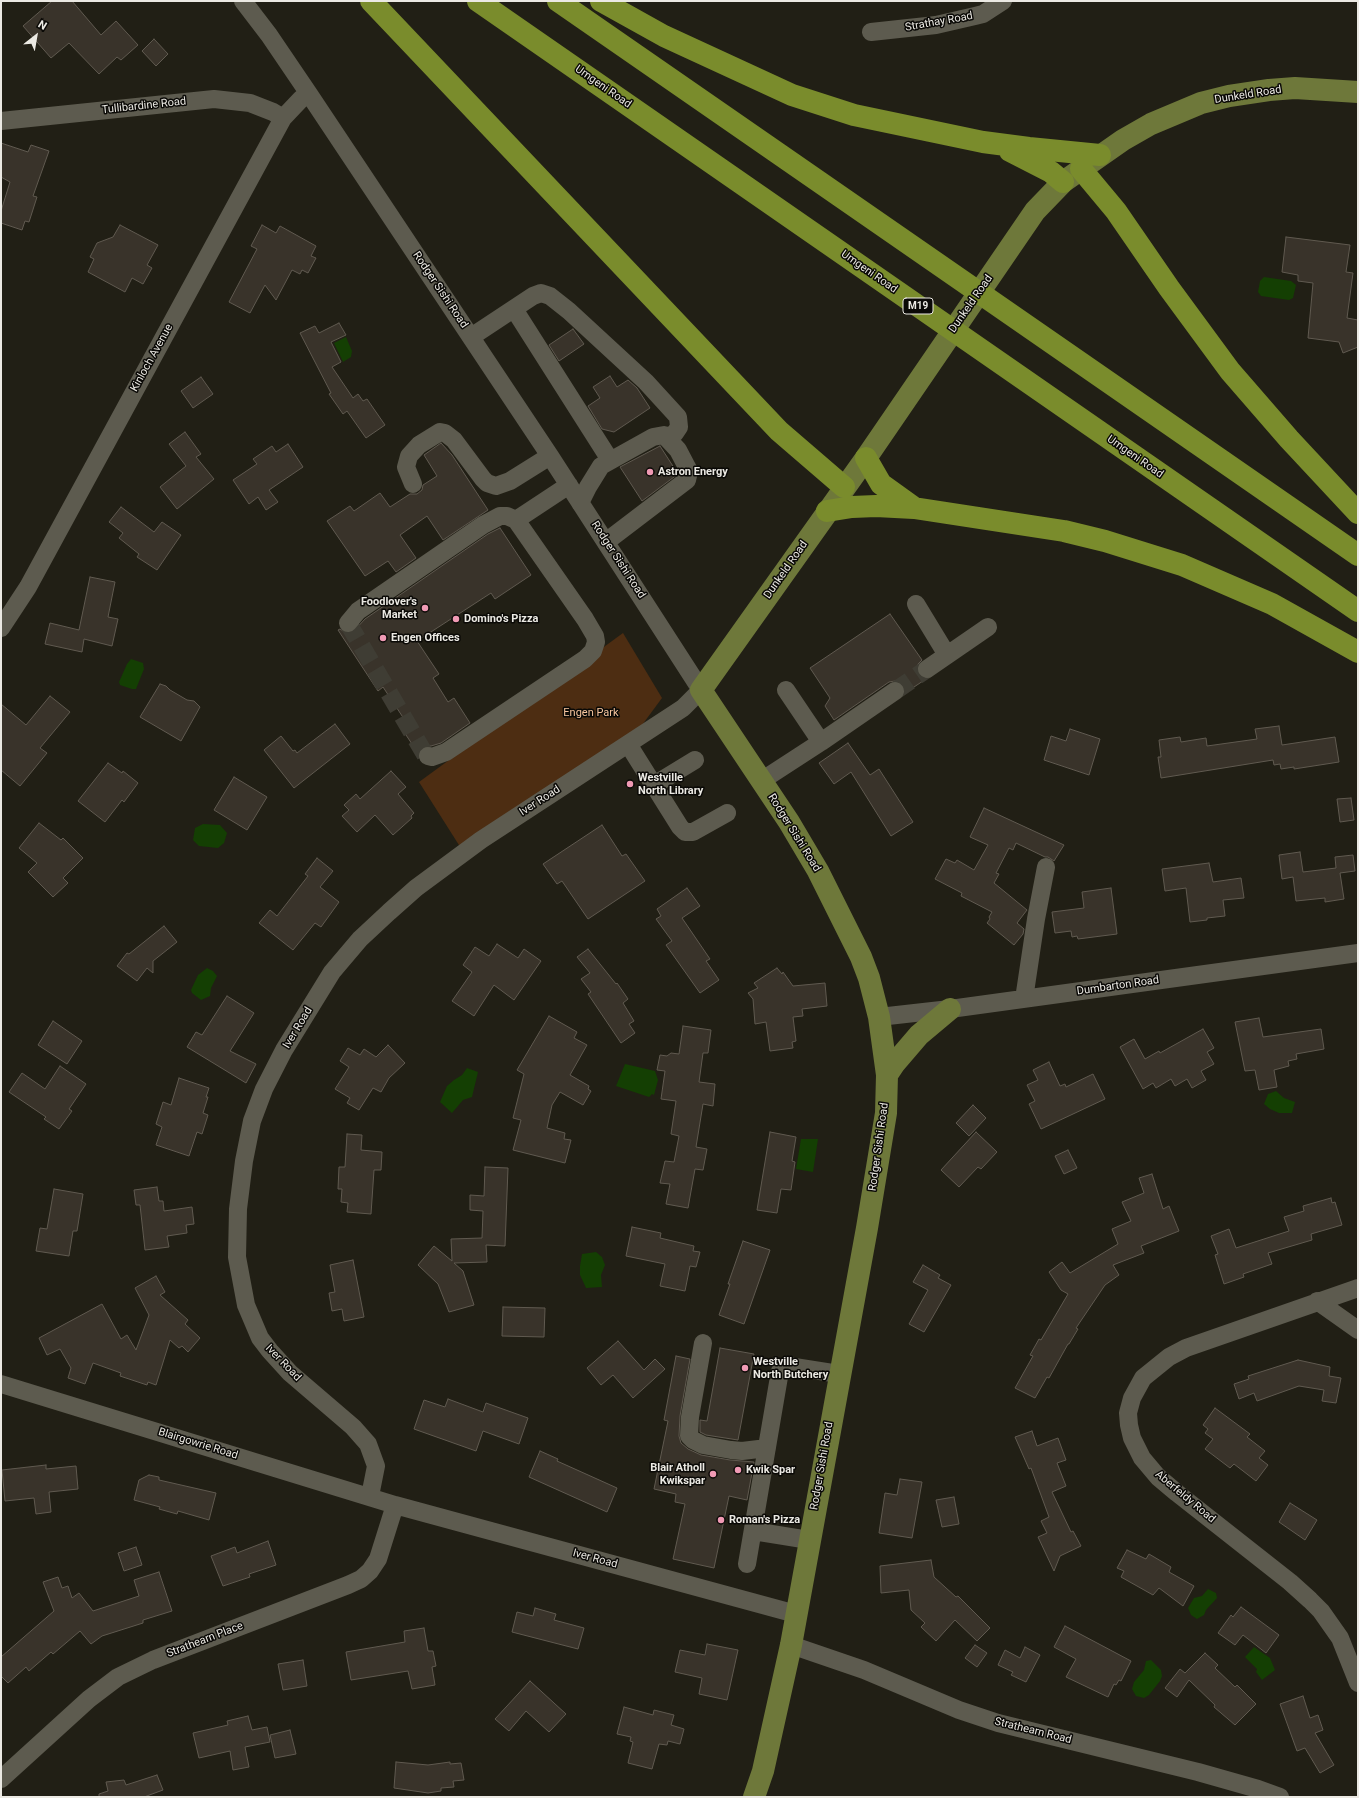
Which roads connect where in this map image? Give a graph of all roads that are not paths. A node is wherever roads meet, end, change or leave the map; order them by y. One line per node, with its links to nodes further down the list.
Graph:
1 (243, 1): 9 (street, Rodger Sishi Road)
2 (371, 1): 24 (highway)
3 (478, 1): 33 (highway, Umgeni Road / M19)
4 (558, 1): 31 (highway)
5 (601, 1): 12 (highway)
6 (1003, 1): 7 (street, Strathay Road)
7 (871, 32)
8 (1358, 92): 13 (main road, Dunkeld Road)
9 (309, 94): 10 (street, Kinloch Avenue); 17 (street, Rodger Sishi Road)
10 (283, 118): 11 (street, Tullibardine Road); 36 (street, Kinloch Avenue)
11 (1, 121)
12 (983, 142): 13 (highway); 15 (highway)
13 (1100, 155): 14 (main road, Dunkeld Road)
14 (1081, 168): 15 (main road, Dunkeld Road); 28 (highway)
15 (1063, 182): 20 (main road, Dunkeld Road)
16 (514, 309): 17 (street); 18 (street); 21 (street)
17 (471, 337): 19 (street, Rodger Sishi Road)
18 (667, 438): 21 (street); 30 (street)
19 (550, 456): 22 (street); 23 (street, Rodger Sishi Road)
20 (866, 458): 24 (main road, Dunkeld Road); 26 (highway)
21 (610, 460): 25 (street)
22 (413, 484)
23 (569, 485): 25 (street, Rodger Sishi Road); 29 (street)
24 (844, 487): 27 (main road, Dunkeld Road)
25 (580, 503): 30 (street, Rodger Sishi Road)
26 (914, 508): 27 (highway); 37 (highway)
27 (827, 511): 40 (main road, Dunkeld Road)
28 (1358, 513)
29 (516, 520): 34 (street); 45 (street)
30 (607, 541): 40 (street, Rodger Sishi Road)
31 (1358, 554)
32 (916, 604): 38 (street)
33 (1358, 611)
34 (348, 623)
35 (988, 627): 38 (street)
36 (1, 628)
37 (1358, 652)
38 (947, 655): 39 (street)
39 (927, 669)
40 (701, 690): 44 (street, Iver Road); 47 (main road, Rodger Sishi Road)
41 (786, 690): 43 (street)
42 (895, 691): 43 (street)
43 (821, 742): 47 (street)
44 (628, 744): 48 (street); 63 (street, Iver Road)
45 (428, 756)
46 (695, 760): 48 (street)
47 (761, 780): 54 (main road, Rodger Sishi Road)
48 (654, 785): 49 (street)
49 (727, 812)
50 (1046, 867): 52 (street)
51 (1358, 953): 52 (street, Dumbarton Road)
52 (1024, 999): 53 (street, Dumbarton Road)
53 (950, 1009): 54 (street, Dumbarton Road); 55 (main road)
54 (878, 1017): 55 (main road, Rodger Sishi Road)
55 (887, 1075): 60 (main road, Rodger Sishi Road)
56 (1358, 1288): 57 (street, Aberfeldy Road)
57 (1317, 1301): 58 (street); 70 (street, Aberfeldy Road)
58 (1358, 1330)
59 (704, 1343): 62 (street)
60 (840, 1374): 62 (street); 66 (main road, Rodger Sishi Road)
61 (1, 1384): 63 (street, Blairgowrie Road)
62 (767, 1448): 65 (street)
63 (370, 1496): 64 (street, Blairgowrie Road)
64 (395, 1505): 68 (street, Iver Road); 71 (street, Strathearn Place)
65 (754, 1531): 66 (street); 67 (street)
66 (809, 1540): 68 (main road, Rodger Sishi Road)
67 (747, 1564)
68 (796, 1614): 69 (main road, Rodger Sishi Road)
69 (791, 1645): 72 (main road, Rodger Sishi Road); 73 (street, Strathearn Road)
70 (1358, 1683)
71 (1, 1780)
72 (754, 1797)
73 (1280, 1797)

